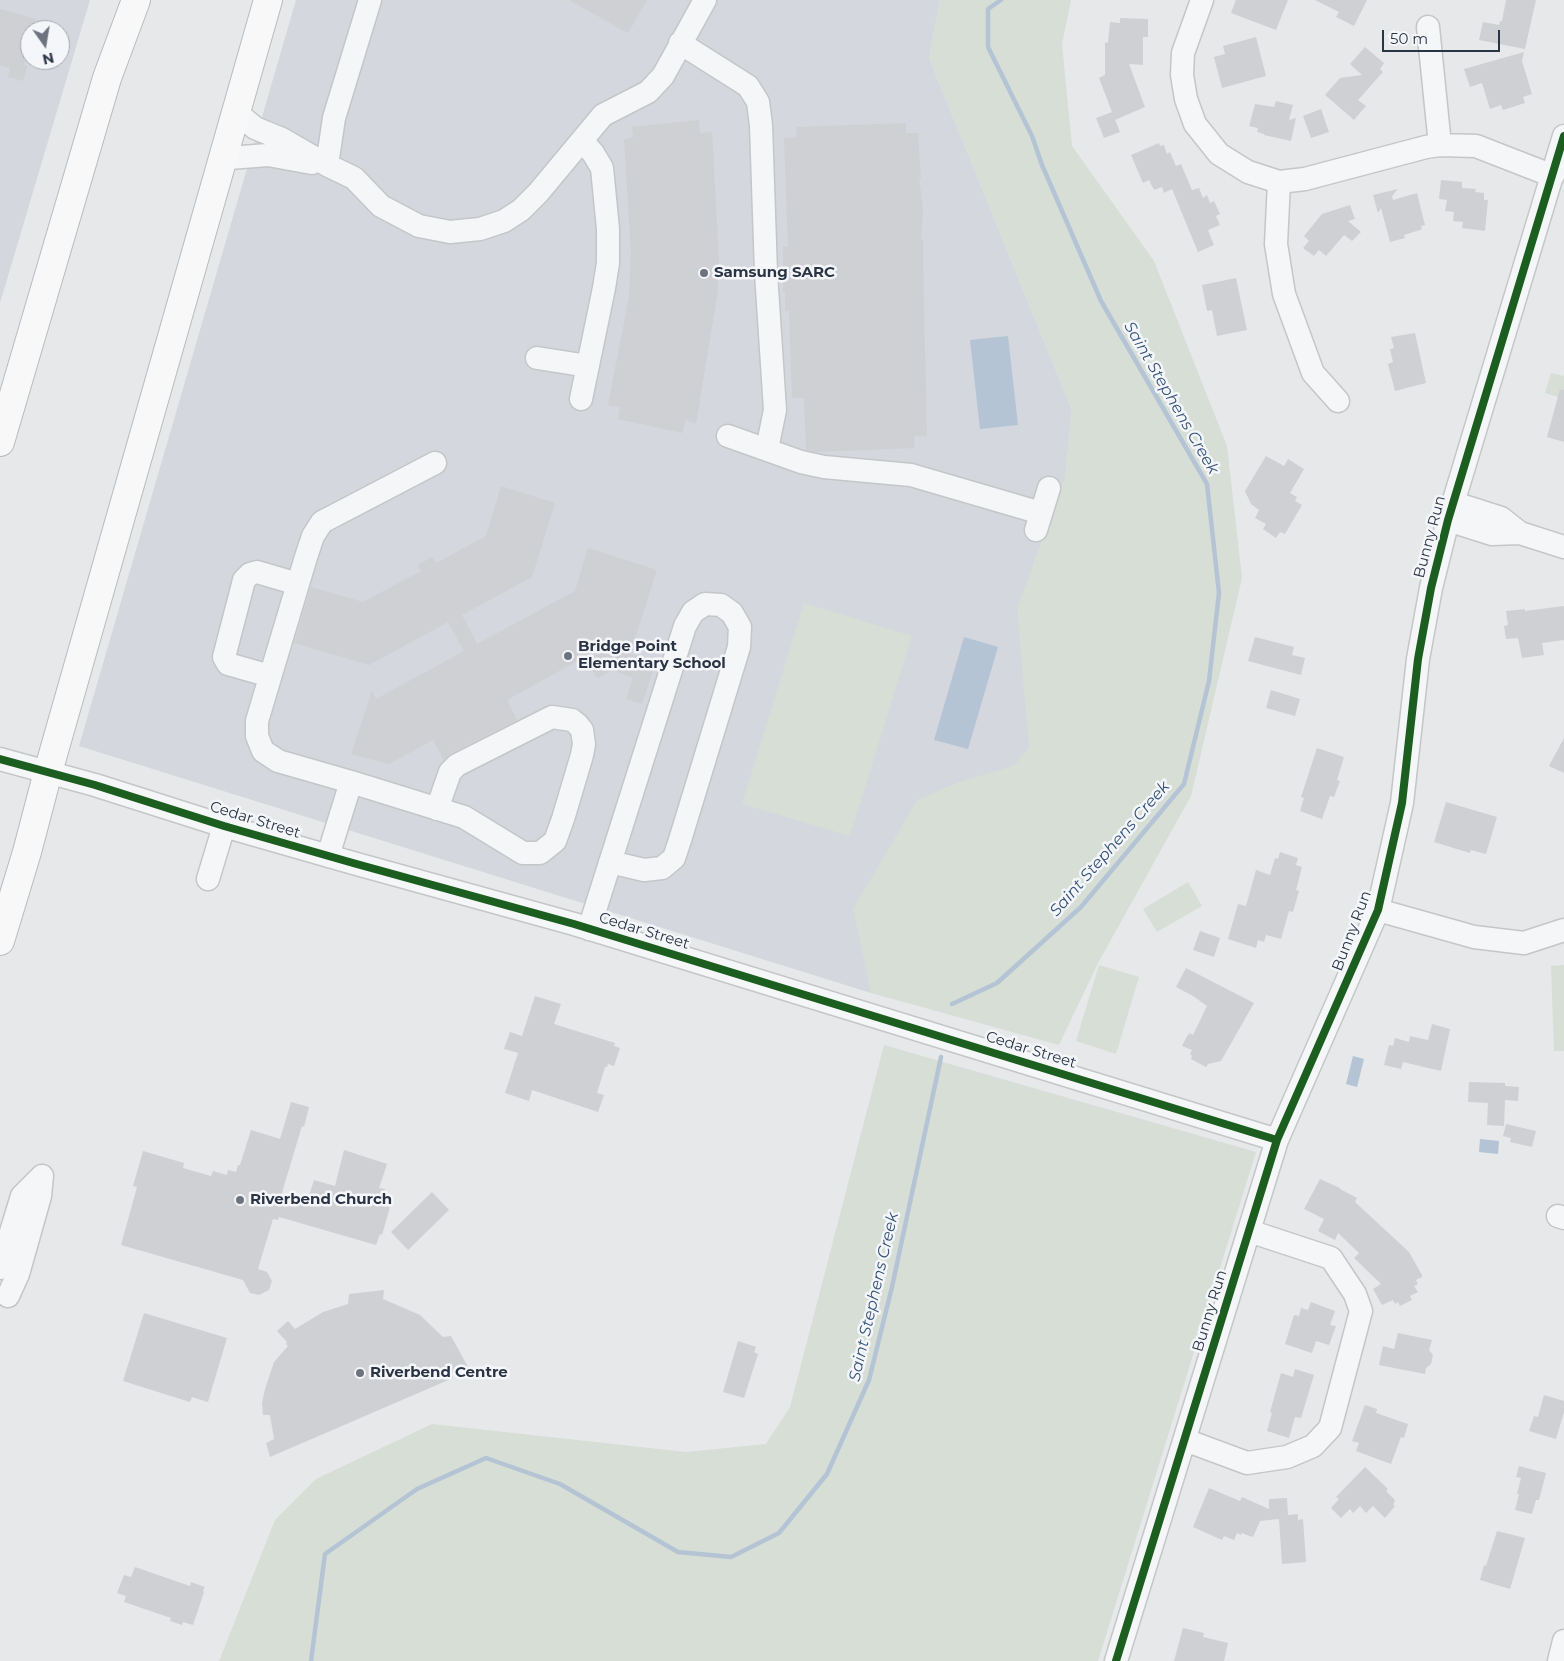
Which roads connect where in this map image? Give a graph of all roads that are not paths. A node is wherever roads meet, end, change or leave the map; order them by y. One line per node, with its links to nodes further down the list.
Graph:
1 (136, 0): 21 (highway)
2 (268, 0): 8 (highway)
3 (370, 0): 13 (street)
4 (705, 0): 7 (street)
5 (1202, 0): 15 (street)
6 (1428, 27): 11 (street)
7 (680, 42): 10 (street); 22 (street)
8 (236, 112): 12 (highway); 13 (street)
9 (1564, 136): 14 (street, Bunny Run)
10 (582, 141): 13 (street); 17 (street)
11 (1440, 145): 14 (street); 15 (street)
12 (222, 161): 13 (street); 30 (highway)
13 (327, 165)
14 (1553, 176): 25 (street, Bunny Run)
15 (1279, 182): 19 (street)
16 (537, 358): 17 (street)
17 (588, 366): 18 (street)
18 (581, 399)
19 (1338, 401)
20 (728, 436): 22 (street)
21 (0, 442)
22 (767, 449): 24 (street)
23 (435, 463): 27 (street)
24 (1049, 488)
25 (1451, 511): 26 (street); 37 (street, Bunny Run)
26 (1564, 547)
27 (298, 584): 28 (street); 28 (street)
28 (270, 676): 31 (street)
29 (0, 759): 30 (street, Cedar Street)
30 (48, 772): 33 (street, Cedar Street); 40 (highway)
31 (351, 782): 32 (street); 34 (street)
32 (438, 809): 32 (street)
33 (224, 826): 34 (street, Cedar Street); 36 (street)
34 (328, 856): 38 (street, Cedar Street)
35 (610, 862): 35 (street); 38 (street)
36 (208, 879)
37 (1378, 910): 39 (street); 41 (street, Bunny Run)
38 (589, 928): 41 (street, Cedar Street)
39 (1564, 930)
40 (0, 941)
41 (1277, 1140): 42 (street, Bunny Run)
42 (1249, 1231): 45 (street, Bunny Run); 45 (street)
43 (0, 1268): 44 (street)
44 (3, 1294)
45 (1185, 1440): 47 (street, Bunny Run)
46 (1564, 1642): 48 (street)
47 (1116, 1661)
48 (1559, 1661)

